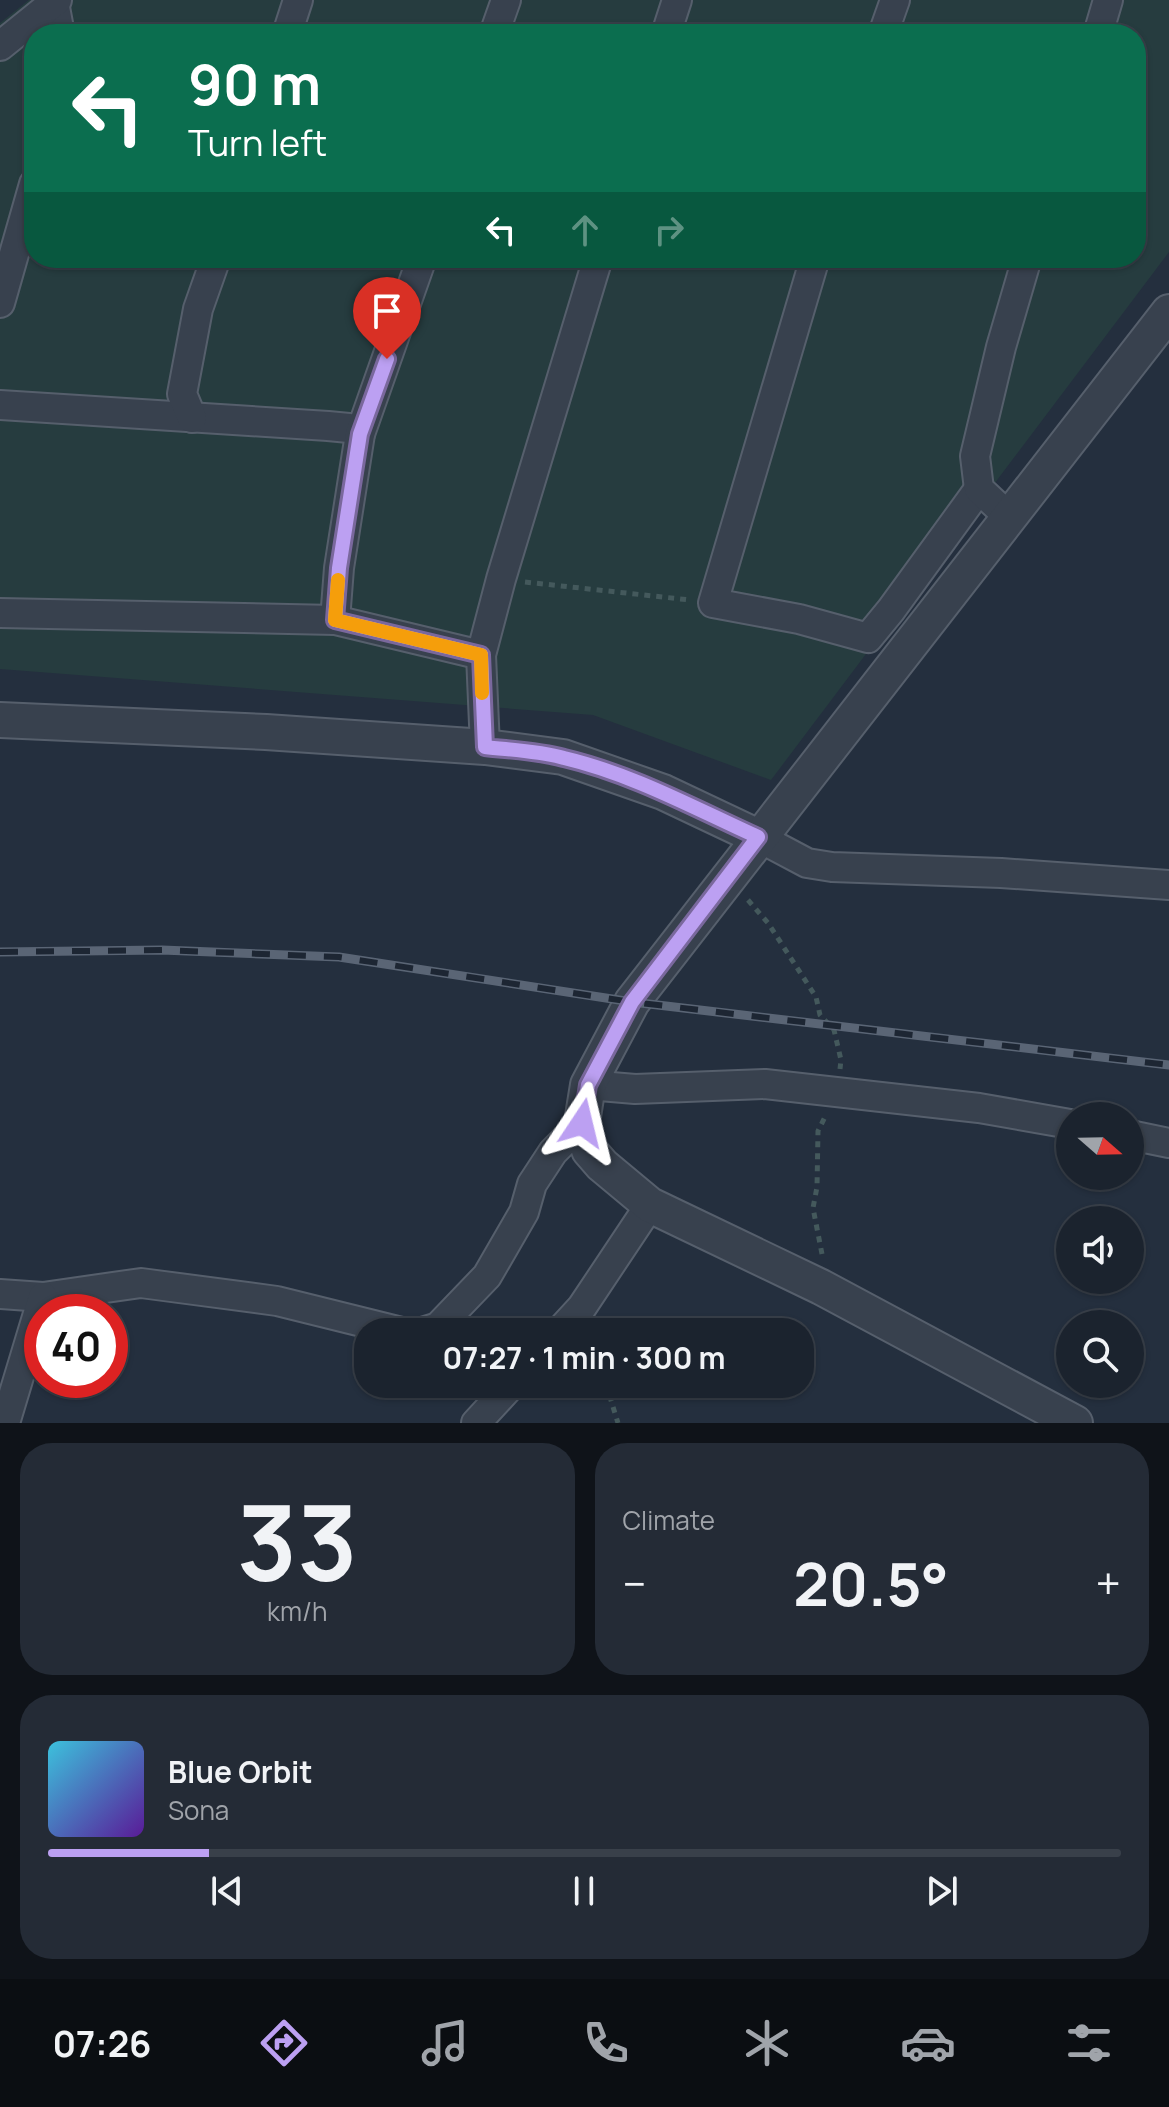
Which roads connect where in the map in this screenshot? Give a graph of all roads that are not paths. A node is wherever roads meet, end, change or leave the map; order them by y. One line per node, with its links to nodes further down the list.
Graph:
1 (298, 0): 9 (street)
2 (506, 0): 10 (street)
3 (677, 0): 11 (street)
4 (895, 0): 12 (street)
5 (1108, 0): 13 (street)
6 (55, 1): 7 (street); 8 (street)
7 (27, 24)
8 (58, 24)
9 (290, 24)
10 (498, 24)
11 (669, 24)
12 (887, 24)
13 (1101, 24)
14 (24, 26): 15 (street)
15 (0, 46)
16 (24, 219): 22 (street)
17 (212, 268): 25 (street)
18 (418, 268): 26 (street)
19 (595, 268): 31 (street)
20 (812, 268): 27 (street)
21 (1024, 268): 27 (street)
22 (0, 303)
23 (1169, 312): 28 (street)
24 (0, 405): 25 (street)
25 (192, 418): 26 (street)
26 (360, 434): 30 (street)
27 (979, 489): 28 (street)
28 (1009, 517): 34 (street)
29 (0, 613): 30 (street)
30 (335, 620): 31 (street)
31 (481, 655): 33 (street)
32 (0, 720): 33 (street)
33 (485, 747): 34 (street)
34 (758, 837): 35 (street); 36 (street)
35 (1169, 885)
36 (588, 1085): 37 (street); 38 (street)
37 (1056, 1122)
38 (582, 1123): 41 (street); 45 (street)
39 (1144, 1138): 40 (street)
40 (1169, 1143)
41 (650, 1205): 46 (street); 52 (street)
42 (0, 1294): 44 (street)
43 (64, 1294): 47 (street)
44 (24, 1296)
45 (447, 1318)
46 (572, 1318)
47 (354, 1320)
48 (24, 1360): 50 (street)
49 (499, 1398): 51 (street)
50 (5, 1423)
51 (476, 1423)
52 (1075, 1423)

